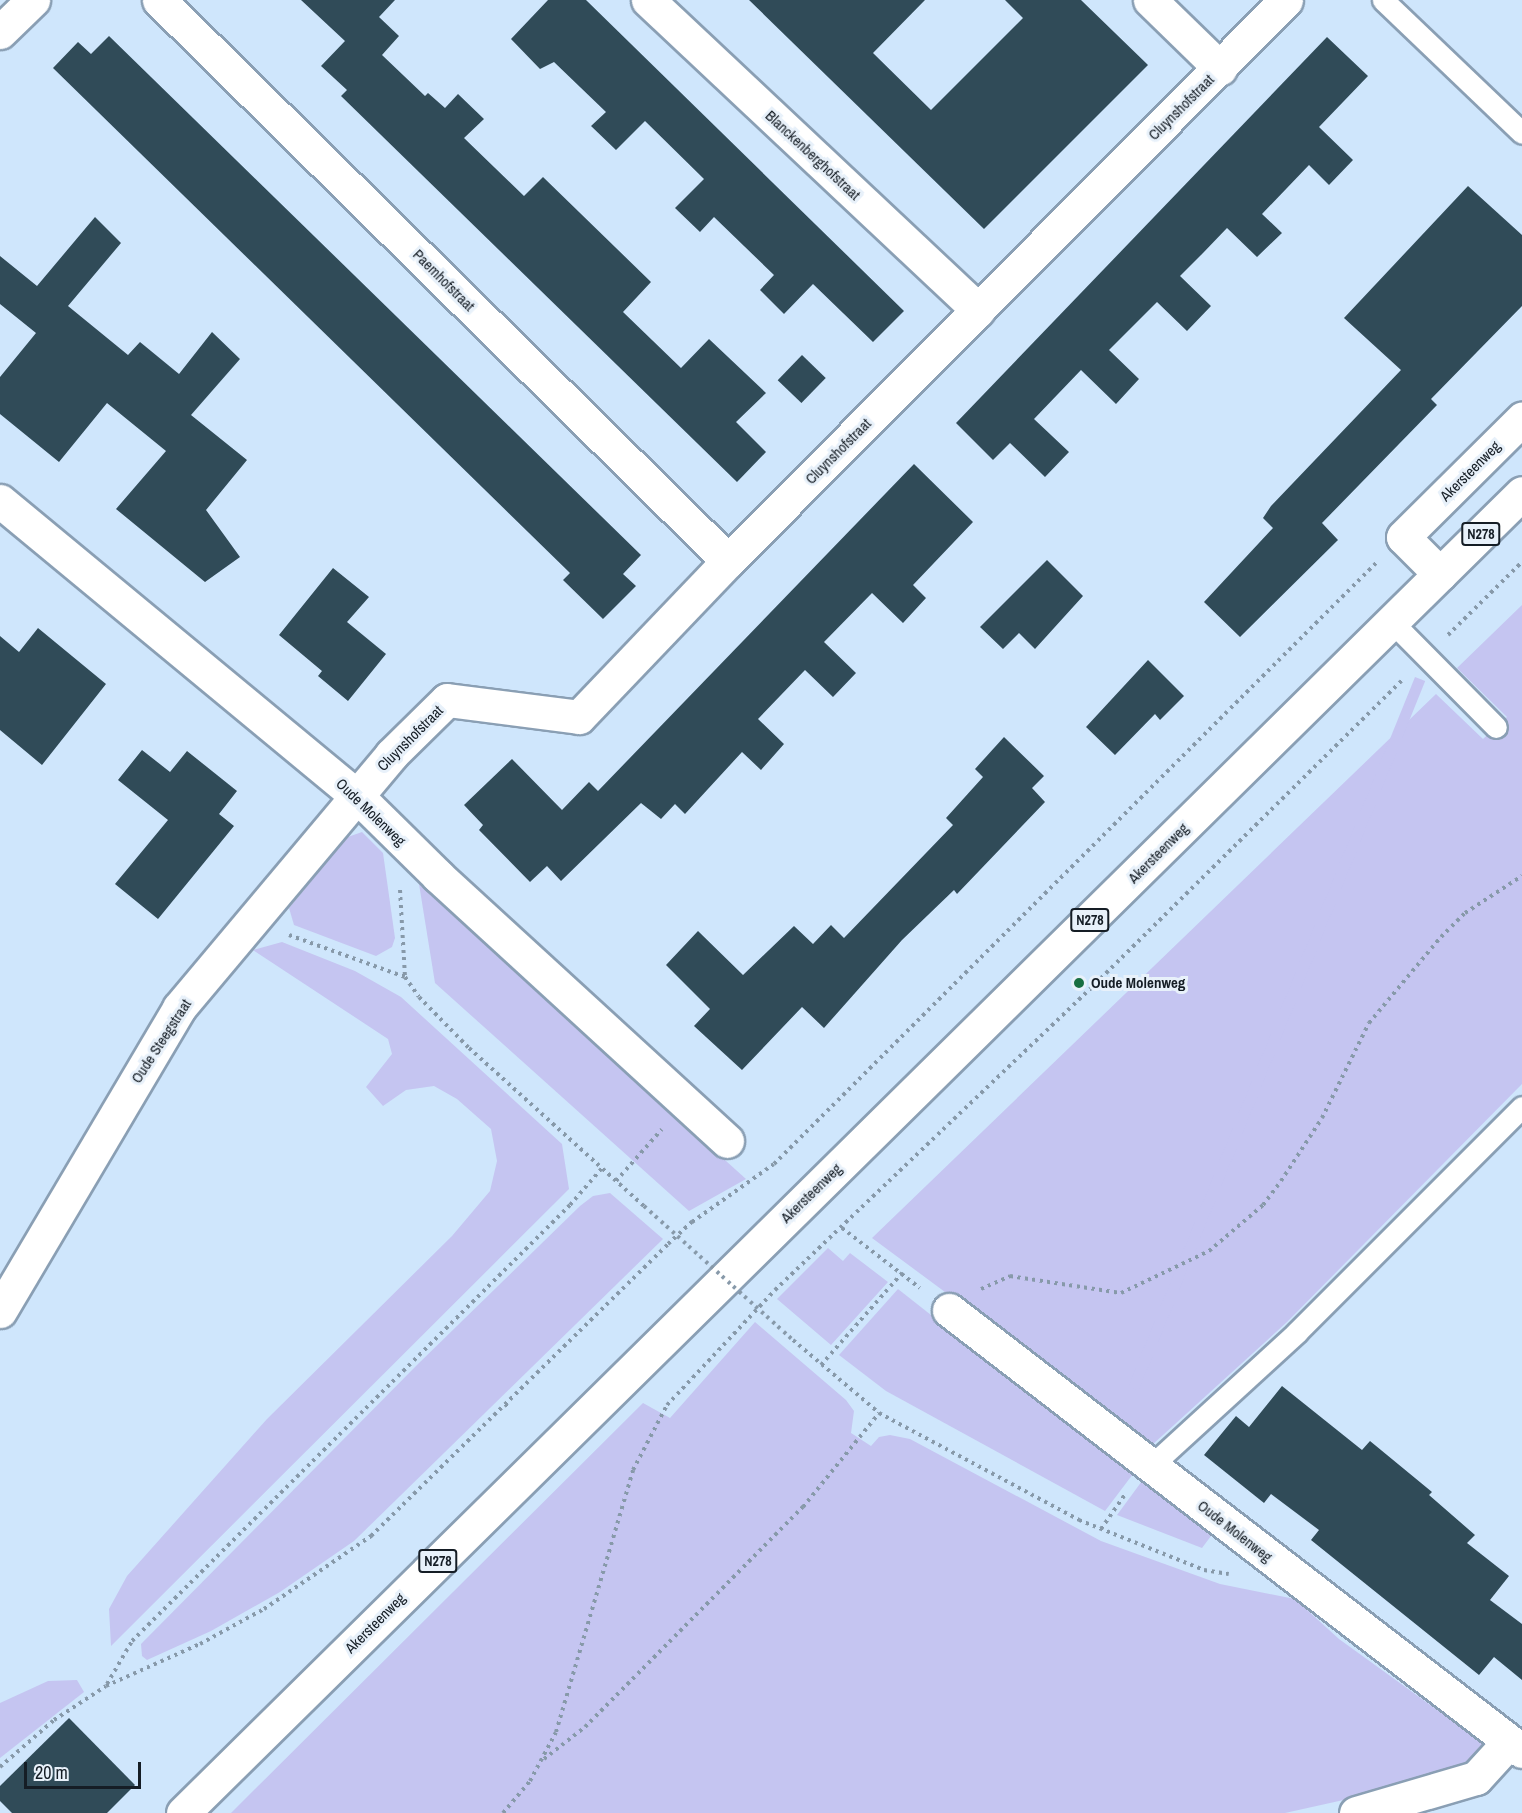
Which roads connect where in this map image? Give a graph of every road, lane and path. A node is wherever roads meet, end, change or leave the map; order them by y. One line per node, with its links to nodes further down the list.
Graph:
1 (33, 0): 7 (street)
2 (159, 0): 14 (street, Paemhofstraat)
3 (648, 0): 10 (street, Blanckenberghofstraat)
4 (1150, 0): 8 (street)
5 (1286, 0): 8 (street, Cluynshofstraat)
6 (1383, 0): 9 (lane)
7 (0, 32)
8 (1220, 68): 10 (street, Cluynshofstraat)
9 (1522, 133)
10 (978, 310): 14 (street, Cluynshofstraat)
11 (1522, 418): 17 (street, Akersteenweg)
12 (1522, 493): 17 (street, Akersteenweg / N278)
13 (0, 501): 21 (street, Oude Molenweg)
14 (728, 561): 21 (street, Cluynshofstraat)
15 (1522, 562): 19 (path)
16 (1375, 564): 35 (path)
17 (1440, 574): 18 (street, Akersteenweg / N278)
18 (1390, 621): 19 (lane); 45 (street, Akersteenweg / N278)
19 (1426, 657): 20 (lane); 31 (path)
20 (1496, 727)
21 (356, 795): 22 (street, Oude Molenweg); 24 (street, Oude Steegstraat)
22 (393, 834): 25 (path); 28 (street, Oude Molenweg)
23 (1522, 876): 33 (path)
24 (257, 916): 25 (path); 32 (street, Oude Steegstraat)
25 (405, 977): 29 (path)
26 (1522, 1107): 38 (lane)
27 (654, 1138): 30 (path)
28 (727, 1141)
29 (602, 1168): 30 (path); 41 (path)
30 (616, 1181): 34 (path, bridge)
31 (842, 1227): 34 (path); 43 (path)
32 (0, 1311)
33 (954, 1314): 38 (street, Oude Molenweg)
34 (820, 1365): 37 (path)
35 (505, 1404): 36 (path); 41 (path)
36 (510, 1409)
37 (879, 1413): 39 (path); 43 (path)
38 (1151, 1466): 39 (path); 40 (street, Oude Molenweg)
39 (1101, 1529): 40 (path)
40 (1269, 1558): 42 (street, Oude Molenweg)
41 (106, 1686): 44 (path)
42 (1515, 1747): 47 (street)
43 (543, 1760): 46 (path)
44 (0, 1767)
45 (183, 1813)
46 (503, 1813)
47 (1356, 1813)

